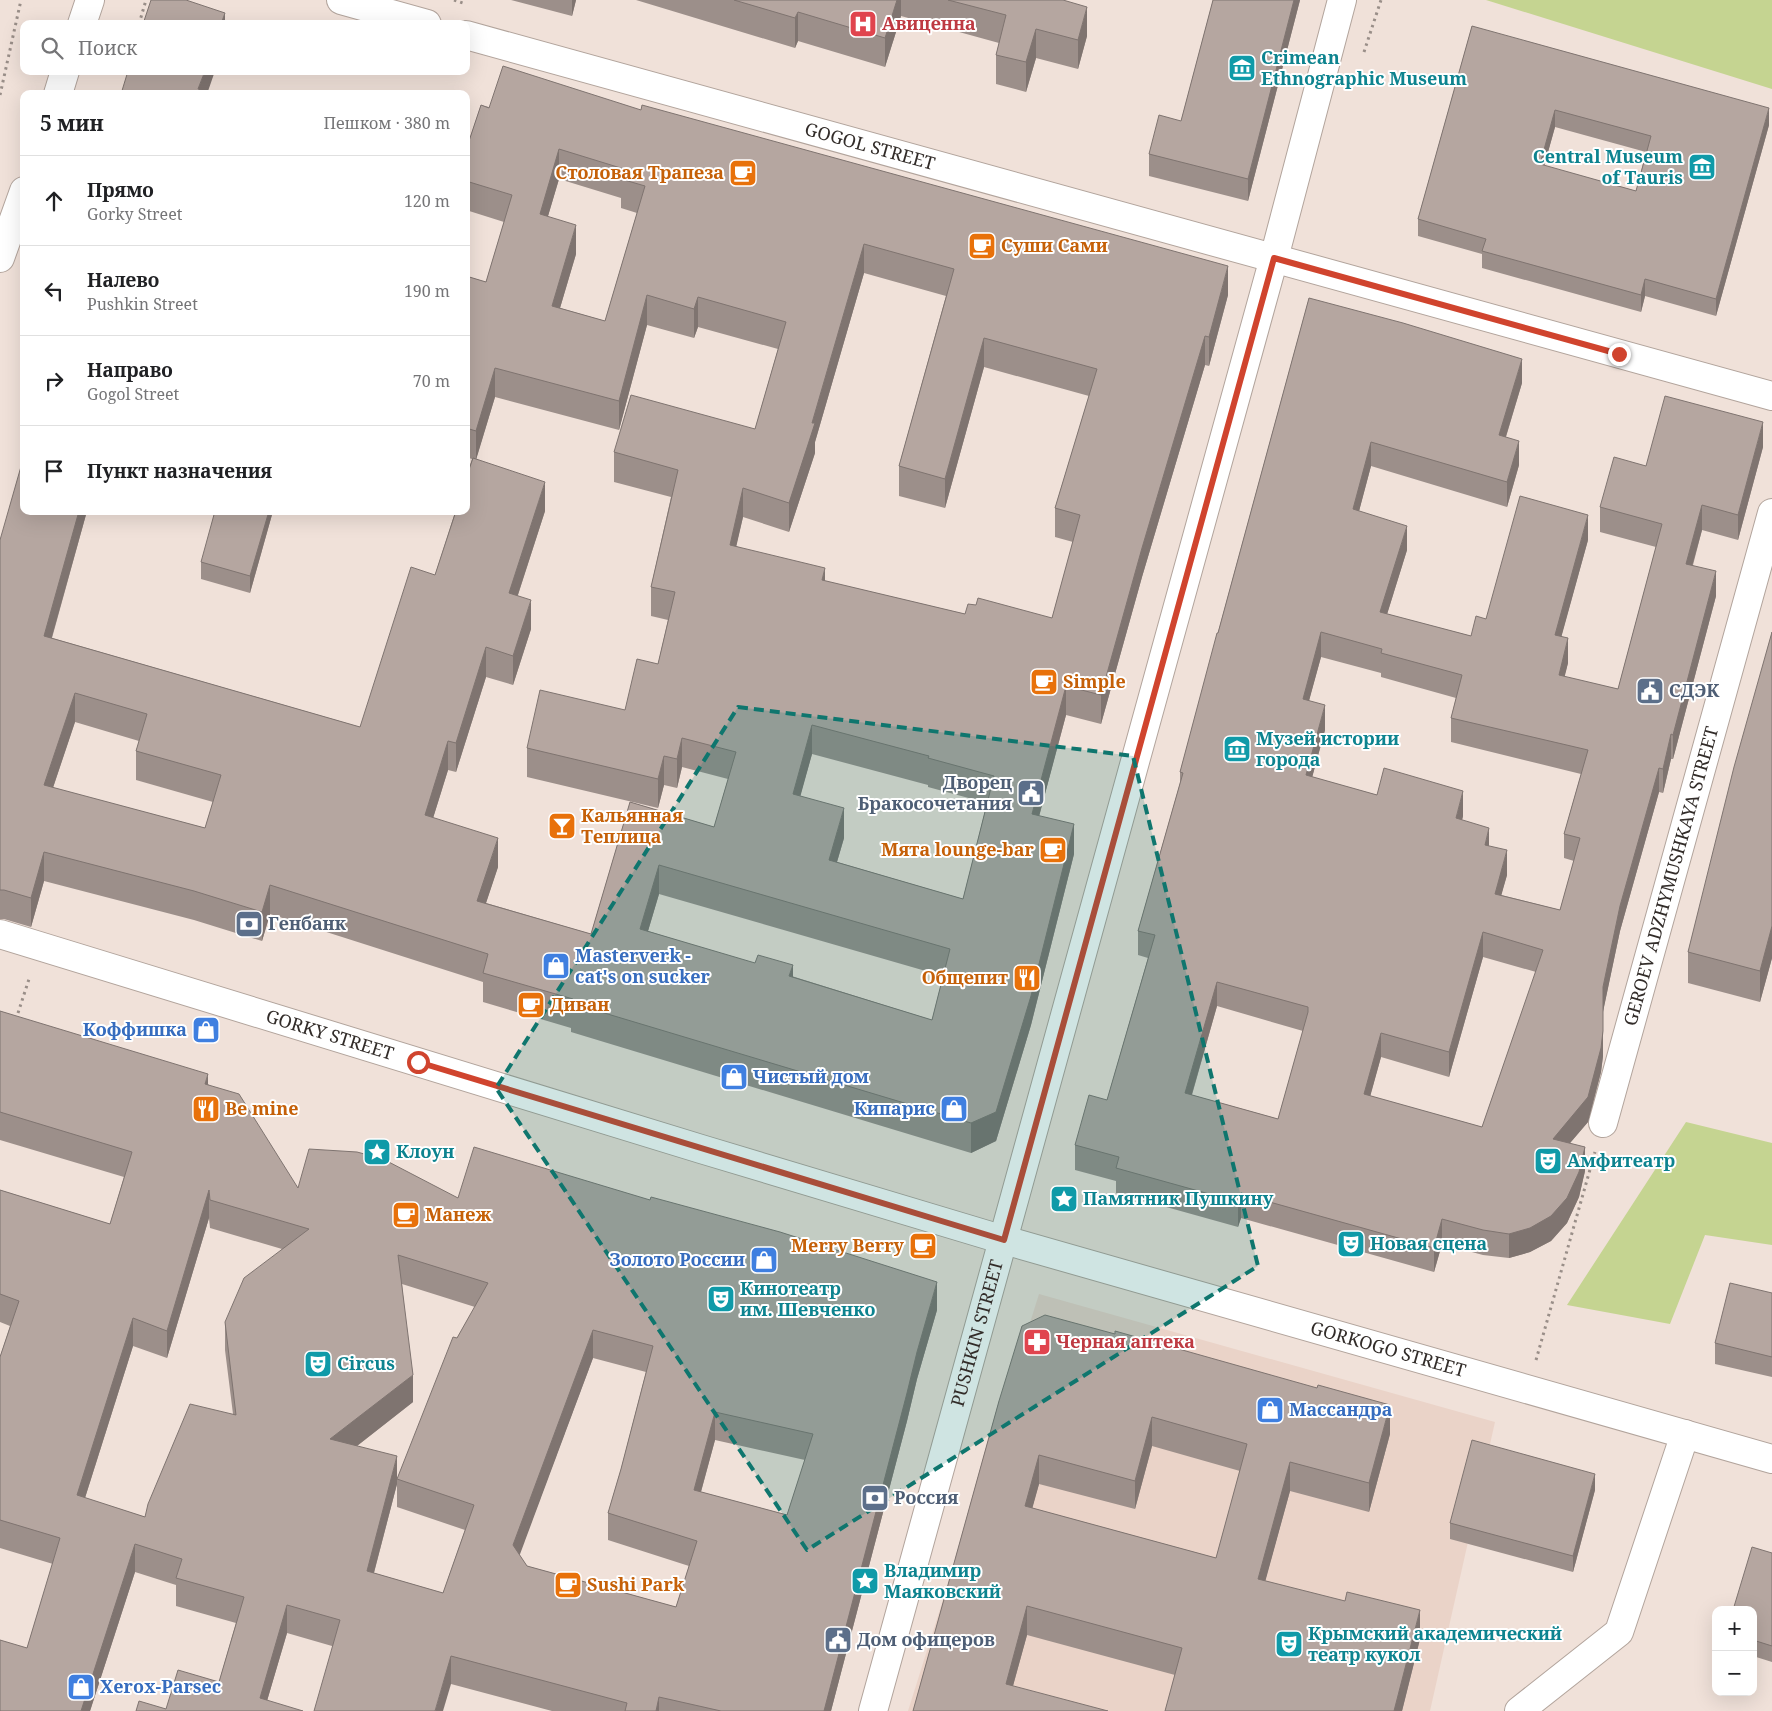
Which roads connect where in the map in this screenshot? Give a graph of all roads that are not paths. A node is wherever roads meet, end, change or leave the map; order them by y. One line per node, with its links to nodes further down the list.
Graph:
1 (90, 0): 4 (street)
2 (342, 0): 5 (street)
3 (1342, 0): 11 (street, PUSHKIN STREET)
4 (83, 20)
5 (413, 20)
6 (470, 36): 11 (street, GOGOL STREET)
7 (65, 75): 8 (street)
8 (59, 90)
9 (20, 201): 10 (street)
10 (0, 258)
11 (1274, 258): 12 (street); 16 (street, PUSHKIN STREET)
12 (1772, 396)
13 (1772, 513): 15 (street, GEROEV ADZHYMUSHKAYA STREET)
14 (0, 934): 16 (street, GORKY STREET)
15 (1602, 1123)
16 (1004, 1240): 17 (street, GORKOGO STREET); 19 (street, PUSHKIN STREET)
17 (1685, 1434): 18 (street, GORKOGO STREET); 20 (street)
18 (1772, 1459)
19 (873, 1711)
20 (1519, 1711)

